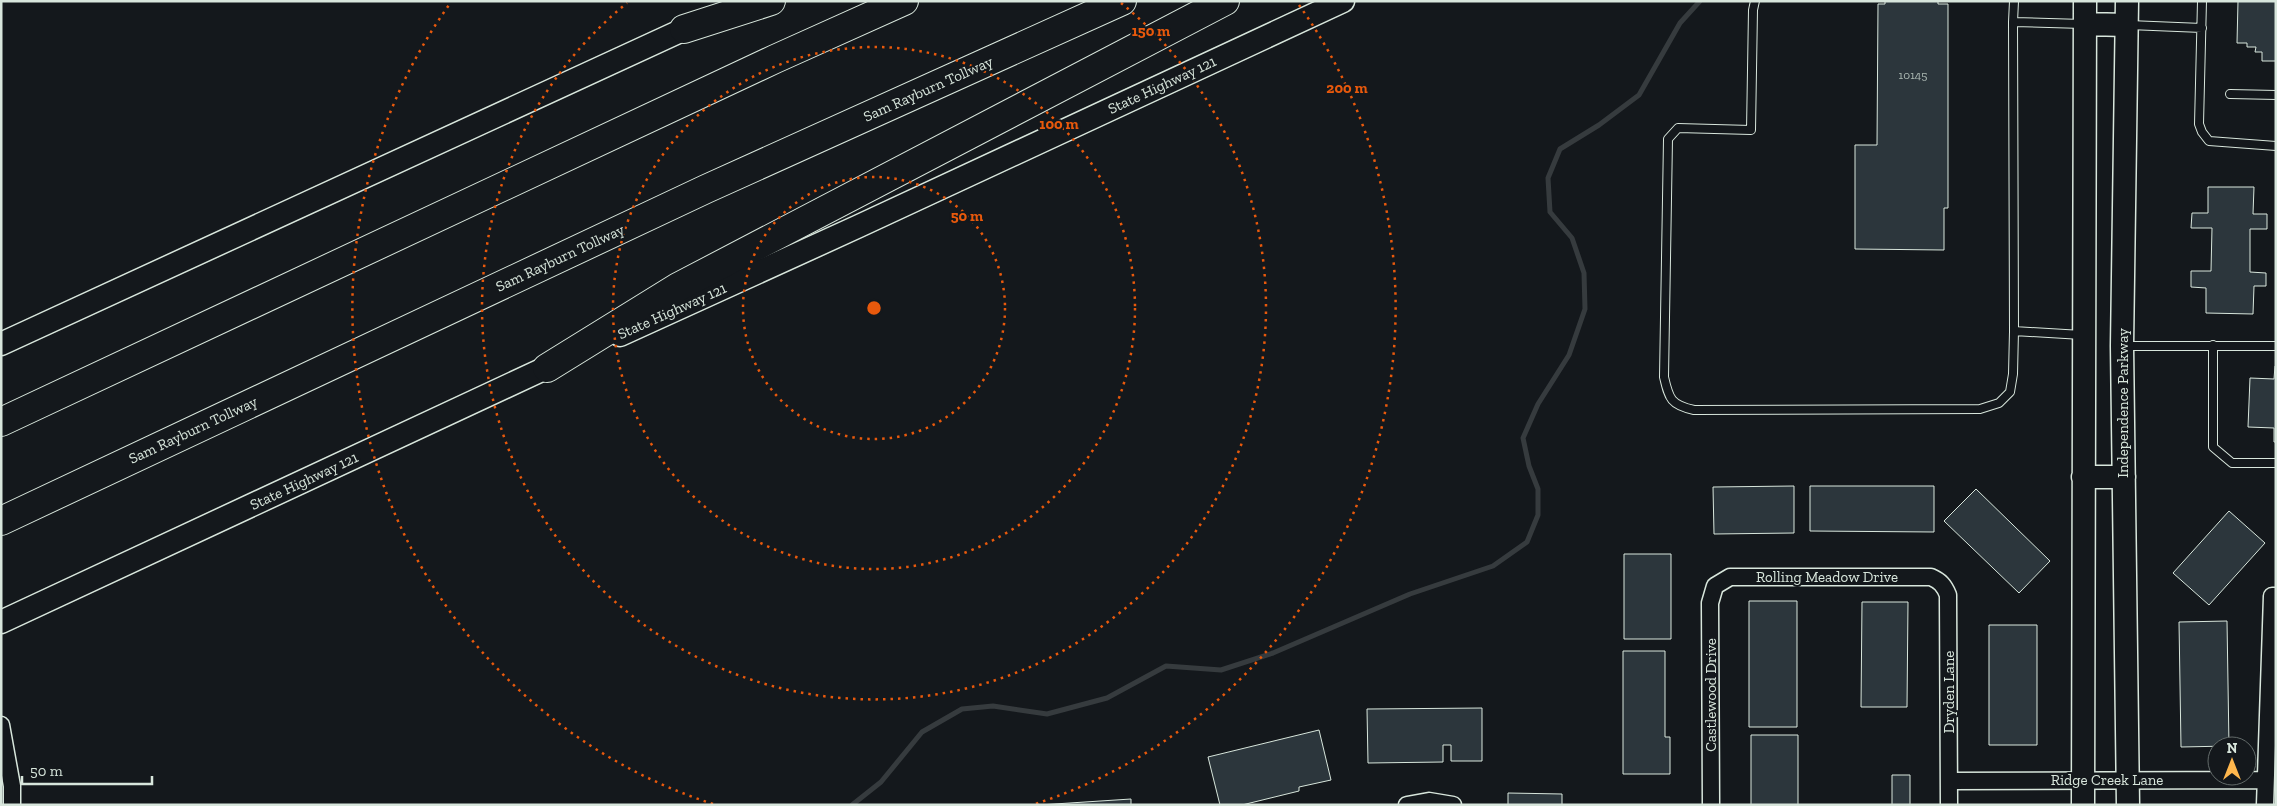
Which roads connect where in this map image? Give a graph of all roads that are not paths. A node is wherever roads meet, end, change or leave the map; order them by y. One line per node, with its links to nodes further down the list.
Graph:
1 (743, 1): 16 (main road)
2 (771, 1): 16 (highway)
3 (904, 1): 27 (highway)
4 (1122, 1): 31 (highway, Sam Rayburn Tollway)
5 (1225, 1): 26 (highway)
6 (1343, 1): 26 (main road, State Highway 121)
7 (1755, 1): 20 (lane)
8 (2014, 1): 12 (lane)
9 (2085, 1): 13 (main road)
10 (2127, 1): 14 (main road, Independence Parkway)
11 (2202, 1): 15 (lane)
12 (2013, 22): 13 (lane); 20 (lane)
13 (2085, 24): 14 (main road); 21 (main road)
14 (2127, 25): 15 (lane); 24 (main road, Independence Parkway)
15 (2202, 28): 19 (lane)
16 (684, 29): 22 (main road)
17 (2230, 94): 18 (lane)
18 (2276, 95)
19 (2276, 146)
20 (2014, 331): 21 (lane)
21 (2083, 335): 29 (main road)
22 (1, 344)
23 (2213, 345): 24 (lane); 25 (lane); 28 (lane)
24 (2122, 346): 30 (main road, Independence Parkway)
25 (2276, 346)
26 (547, 368): 35 (main road, State Highway 121)
27 (1, 422)
28 (2276, 463)
29 (2082, 477): 30 (main road); 37 (main road)
30 (2124, 477): 38 (main road, Independence Parkway)
31 (1, 521)
32 (1940, 582): 33 (street, Rolling Meadow Drive); 40 (street, Dryden Lane)
33 (1715, 586): 44 (street, Castlewood Drive)
34 (2274, 596): 39 (street)
35 (1, 622)
36 (1, 725): 41 (street)
37 (2083, 780): 38 (street, Ridge Creek Lane); 40 (street, Ridge Creek Lane); 46 (main road)
38 (2128, 780): 39 (street, Ridge Creek Lane); 47 (main road, Independence Parkway)
39 (2265, 780): 48 (street)
40 (1949, 781): 45 (street, Dryden Lane)
41 (12, 805)
42 (1407, 805): 43 (street)
43 (1453, 805)
44 (1711, 805)
45 (1949, 805)
46 (2083, 805)
47 (2128, 805)
48 (2265, 805)

